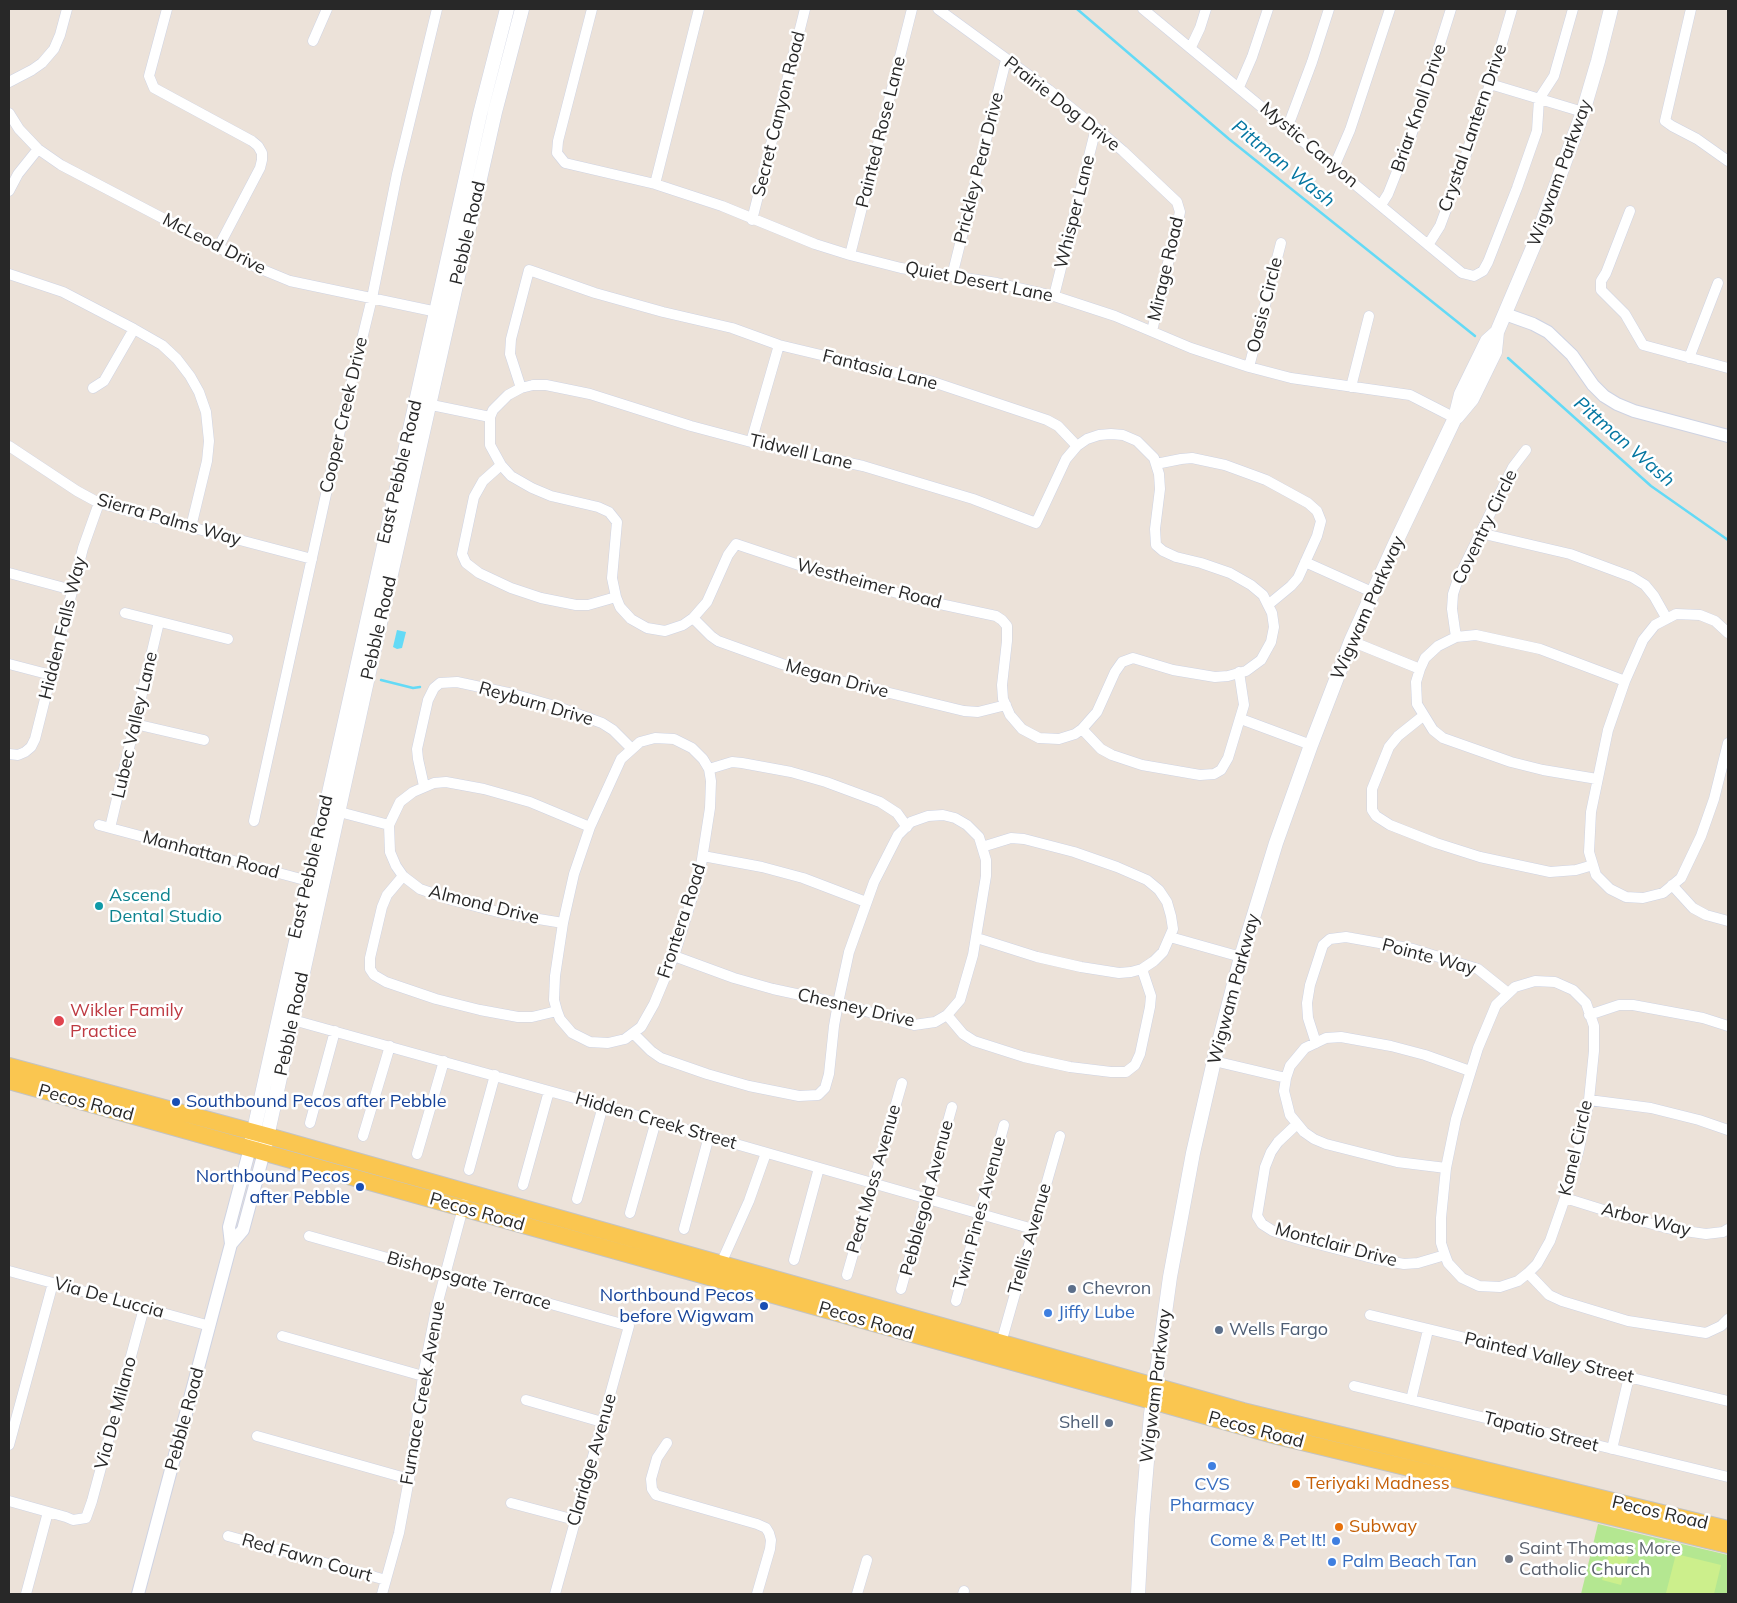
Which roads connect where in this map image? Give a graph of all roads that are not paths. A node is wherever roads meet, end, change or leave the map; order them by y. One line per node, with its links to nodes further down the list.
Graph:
1 (67, 9): 25 (street)
2 (167, 9): 44 (street)
3 (327, 9): 22 (street)
4 (437, 9): 50 (street, Cooper Creek Drive)
5 (506, 9): 51 (main road, East Pebble Road)
6 (522, 9): 52 (main road, Pebble Road)
7 (592, 9): 36 (street, Quiet Desert Lane)
8 (698, 9): 36 (street)
9 (805, 9): 41 (street, Secret Canyon Road)
10 (912, 9): 45 (street, Painted Rose Lane)
11 (938, 9): 24 (street, Prairie Dog Drive)
12 (1143, 9): 23 (street, Mystic Canyon)
13 (1206, 9): 23 (street)
14 (1268, 9): 27 (street)
15 (1329, 9): 31 (street)
16 (1390, 9): 35 (street)
17 (1451, 9): 38 (street, Briar Knoll Drive)
18 (1512, 9): 26 (street, Crystal Lantern Drive)
19 (1573, 9): 28 (street)
20 (1610, 9): 29 (main road, Wigwam Parkway)
21 (1691, 9): 34 (street)
22 (313, 41)
23 (1190, 47): 27 (street, Mystic Canyon)
24 (1006, 60): 32 (street, Prairie Dog Drive); 47 (street, Prickley Pear Drive)
25 (9, 82)
26 (1490, 84): 28 (street); 43 (street, Crystal Lantern Drive)
27 (1239, 87): 31 (street, Mystic Canyon)
28 (1539, 99): 29 (street); 43 (street, Mystic Canyon)
29 (1583, 112): 53 (main road, Wigwam Parkway)
30 (9, 113): 33 (street, McLeod Drive)
31 (1286, 127): 35 (street, Mystic Canyon)
32 (1096, 128): 39 (street, Prairie Dog Drive); 49 (street, Whisper Lane)
33 (38, 149): 37 (street); 44 (street, McLeod Drive)
34 (1728, 161)
35 (1334, 167): 38 (street, Mystic Canyon)
36 (655, 184): 41 (street, Quiet Desert Lane)
37 (9, 192)
38 (1381, 205): 43 (street, Mystic Canyon)
39 (1179, 207): 56 (street, Mirage Road)
40 (1630, 211): 58 (street)
41 (752, 220): 45 (street, Quiet Desert Lane)
42 (1280, 243): 59 (street, Oasis Circle)
43 (1428, 245)
44 (218, 248): 50 (street, McLeod Drive)
45 (850, 255): 47 (street, Quiet Desert Lane)
46 (9, 274): 55 (street)
47 (952, 276): 49 (street, Quiet Desert Lane)
48 (1718, 283): 58 (street)
49 (1054, 296): 56 (street, Quiet Desert Lane)
50 (372, 298): 51 (street, McLeod Drive); 78 (street, Cooper Creek Drive)
51 (436, 311): 52 (street, McLeod Drive); 64 (main road, East Pebble Road)
52 (450, 314): 65 (main road, Pebble Road)
53 (1505, 314): 67 (main road, Wigwam Parkway); 68 (street)
54 (1369, 316): 61 (street)
55 (134, 329): 62 (street); 76 (street)
56 (1152, 332): 59 (street, Quiet Desert Lane)
57 (779, 345): 63 (street, Fantasia Lane); 69 (street); 71 (street, Fantasia Lane)
58 (1689, 358): 60 (street)
59 (1249, 366): 61 (street, Quiet Desert Lane)
60 (1728, 368)
61 (1351, 387): 67 (street, Quiet Desert Lane)
62 (93, 388)
63 (520, 388): 66 (street, Tidwell Lane); 69 (street, Tidwell Lane)
64 (416, 402): 65 (street); 111 (main road, East Pebble Road)
65 (430, 405): 66 (street); 111 (main road, Pebble Road)
66 (490, 417): 74 (street)
67 (1456, 418): 82 (main road, Wigwam Parkway)
68 (1728, 436)
69 (752, 442): 71 (street, Tidwell Lane)
70 (9, 446): 75 (street, Sierra Palms Way)
71 (1077, 446): 73 (street)
72 (1526, 450): 77 (street, Coventry Circle)
73 (1156, 464): 79 (street); 84 (street)
74 (500, 465): 83 (street); 83 (street)
75 (99, 502): 76 (street, Sierra Palms Way); 81 (street, Hidden Falls Way)
76 (191, 527): 78 (street, Sierra Palms Way)
77 (1480, 533): 87 (street); 90 (street, Coventry Circle)
78 (312, 559): 112 (street, Cooper Creek Drive)
79 (1305, 562): 82 (street); 84 (street)
80 (9, 573): 81 (street)
81 (72, 590): 96 (street, Hidden Falls Way)
82 (1372, 592): 92 (main road, Wigwam Parkway)
83 (616, 597): 86 (street)
84 (1268, 605): 95 (street)
85 (125, 613): 88 (street)
86 (693, 618): 98 (street, Megan Drive); 98 (street, Westheimer Road)
87 (1667, 619): 89 (street); 97 (street)
88 (159, 622): 91 (street); 101 (street, Lubec Valley Lane)
89 (1728, 633)
90 (1456, 637): 94 (street); 97 (street)
91 (228, 639)
92 (1351, 641): 94 (street); 105 (main road, Wigwam Parkway)
93 (9, 664): 96 (street)
94 (1420, 668): 99 (street)
95 (1239, 672): 100 (street); 102 (street)
96 (51, 675): 107 (street, Hidden Falls Way)
97 (1625, 681): 109 (street)
98 (1006, 705): 102 (street)
99 (1423, 716): 109 (street); 120 (street)
100 (1241, 719): 102 (street); 105 (street)
101 (135, 724): 103 (street); 117 (street, Lubec Valley Lane)
102 (1082, 729)
103 (204, 740)
104 (1728, 743): 123 (street)
105 (1311, 745): 130 (main road, Wigwam Parkway)
106 (631, 748): 108 (street); 110 (street, Reyburn Drive); 115 (street)
107 (9, 754)
108 (709, 770): 116 (street); 119 (street, Frontera Road)
109 (1598, 779): 120 (street)
110 (424, 786): 114 (street); 115 (street)
111 (331, 810): 114 (street); 122 (main road, East Pebble Road)
112 (254, 821)
113 (100, 825): 117 (street, Manhattan Road)
114 (389, 825): 121 (street, Almond Drive)
115 (590, 827): 126 (street)
116 (907, 827): 118 (street); 124 (street)
117 (110, 828): 122 (street, Manhattan Road)
118 (982, 847): 127 (street); 128 (street)
119 (703, 856): 124 (street); 129 (street, Frontera Road)
120 (1593, 865): 123 (street)
121 (403, 876): 126 (street, Almond Drive); 135 (street)
122 (315, 883): 134 (main road, East Pebble Road); 138 (main road, Pebble Road)
123 (1672, 885): 125 (street)
124 (866, 902): 133 (street)
125 (1728, 921)
126 (563, 923): 135 (street)
127 (1170, 937): 130 (street); 131 (street)
128 (977, 938): 131 (street); 137 (street)
129 (674, 956): 133 (street, Chesney Drive); 141 (street, Frontera Road)
130 (1241, 957): 145 (main road, Wigwam Parkway)
131 (1142, 969): 137 (street)
132 (1508, 993): 136 (street); 142 (street, Pointe Way); 147 (street)
133 (838, 1003): 137 (street, Chesney Drive); 141 (street)
134 (280, 1010): 138 (street, Hidden Creek Street); 164 (main road, East Pebble Road)
135 (557, 1011): 141 (street)
136 (1589, 1014): 139 (street); 153 (street, Kanel Circle)
137 (946, 1015)
138 (293, 1020): 140 (street, Hidden Creek Street); 164 (main road, Pebble Road)
139 (1728, 1026)
140 (335, 1031): 143 (street, Hidden Creek Street); 157 (street)
141 (633, 1033)
142 (1316, 1043): 147 (street); 149 (street)
143 (390, 1046): 144 (street, Hidden Creek Street); 161 (street)
144 (444, 1061): 148 (street, Hidden Creek Street); 166 (street)
145 (1214, 1061): 149 (street); 204 (main road, Wigwam Parkway)
146 (9, 1066): 164 (main road)
147 (1470, 1071): 168 (street)
148 (496, 1075): 152 (street, Hidden Creek Street); 169 (street)
149 (1286, 1078): 158 (street)
150 (9, 1081): 164 (main road, Pecos Road)
151 (902, 1083): 170 (street, Peat Moss Avenue)
152 (549, 1091): 154 (street, Hidden Creek Street); 171 (street)
153 (1589, 1100): 160 (street); 172 (street, Kanel Circle)
154 (603, 1106): 156 (street, Hidden Creek Street); 173 (street)
155 (952, 1107): 174 (street, Pebblegold Avenue)
156 (656, 1121): 162 (street, Hidden Creek Street); 176 (street)
157 (310, 1123)
158 (1297, 1124): 168 (street); 182 (street, Montclair Drive)
159 (1004, 1125): 177 (street, Twin Pines Avenue)
160 (1728, 1130)
161 (364, 1136)
162 (709, 1136): 165 (street, Hidden Creek Street); 178 (street)
163 (1060, 1136): 179 (street, Trellis Avenue)
164 (258, 1141): 175 (main road, Pecos Road); 195 (street, Pebble Road)
165 (766, 1153): 167 (street, Hidden Creek Street); 185 (street)
166 (417, 1154)
167 (819, 1168): 170 (street, Hidden Creek Street); 183 (street)
168 (1446, 1168): 182 (street)
169 (469, 1170)
170 (873, 1183): 174 (street, Hidden Creek Street); 188 (street, Peat Moss Avenue)
171 (523, 1185)
172 (1565, 1198): 180 (street, Arbor Way); 186 (street, Kanel Circle)
173 (577, 1199)
174 (928, 1199): 177 (street, Hidden Creek Street); 190 (street, Pebblegold Avenue)
175 (465, 1200): 185 (main road, Pecos Road); 187 (street, Furnace Creek Avenue)
176 (630, 1213)
177 (980, 1214): 179 (street, Hidden Creek Street); 191 (street, Twin Pines Avenue)
178 (684, 1229)
179 (1033, 1229): 200 (street, Trellis Avenue)
180 (1728, 1229)
181 (309, 1236): 187 (street, Bishopsgate Terrace)
182 (1445, 1255): 186 (street)
183 (794, 1260)
184 (9, 1270): 189 (street, Via De Luccia)
185 (718, 1271): 199 (main road, Pecos Road)
186 (1528, 1273): 194 (street)
187 (445, 1274): 196 (street, Bishopsgate Terrace); 201 (street, Furnace Creek Avenue)
188 (847, 1275)
189 (53, 1283): 192 (street, Via De Luccia); 211 (street)
190 (901, 1289)
191 (956, 1301)
192 (144, 1308): 195 (street, Via De Luccia); 218 (street, Via De Milano)
193 (1370, 1315): 197 (street, Painted Valley Street)
194 (1728, 1319)
195 (210, 1326): 226 (street, Pebble Road)
196 (629, 1326): 208 (street, Claridge Avenue)
197 (1428, 1330): 202 (street, Painted Valley Street); 206 (street)
198 (282, 1336): 201 (street)
199 (965, 1341): 200 (main road, Pecos Road); 204 (main road, Pecos Road)
200 (1001, 1343): 204 (main road, Pecos Road)
201 (424, 1376): 215 (street, Furnace Creek Avenue)
202 (1629, 1377): 207 (street, Painted Valley Street); 212 (street)
203 (1354, 1386): 206 (street, Tapatio Street)
204 (1154, 1394): 213 (main road, Pecos Road); 231 (main road, Wigwam Parkway)
205 (526, 1400): 208 (street)
206 (1411, 1400): 212 (street, Tapatio Street)
207 (1728, 1401)
208 (602, 1422): 219 (street, Claridge Avenue)
209 (256, 1436): 215 (street)
210 (667, 1443): 229 (street)
211 (9, 1446)
212 (1612, 1449): 214 (street, Tapatio Street)
213 (1458, 1472): 220 (main road, Pecos Road); 222 (main road, Pecos Road)
214 (1728, 1477)
215 (409, 1479): 224 (street, Furnace Creek Avenue)
216 (9, 1501): 218 (street)
217 (511, 1503): 219 (street)
218 (48, 1512): 225 (street)
219 (575, 1520): 228 (street, Claridge Avenue)
220 (1728, 1529)
221 (228, 1536): 224 (street, Red Fawn Court)
222 (1728, 1545)
223 (867, 1560): 230 (street)
224 (386, 1580): 227 (street, Furnace Creek Avenue)
225 (26, 1594)
226 (138, 1594)
227 (382, 1594)
228 (555, 1594)
229 (757, 1594)
230 (857, 1594)
231 (1138, 1594)

